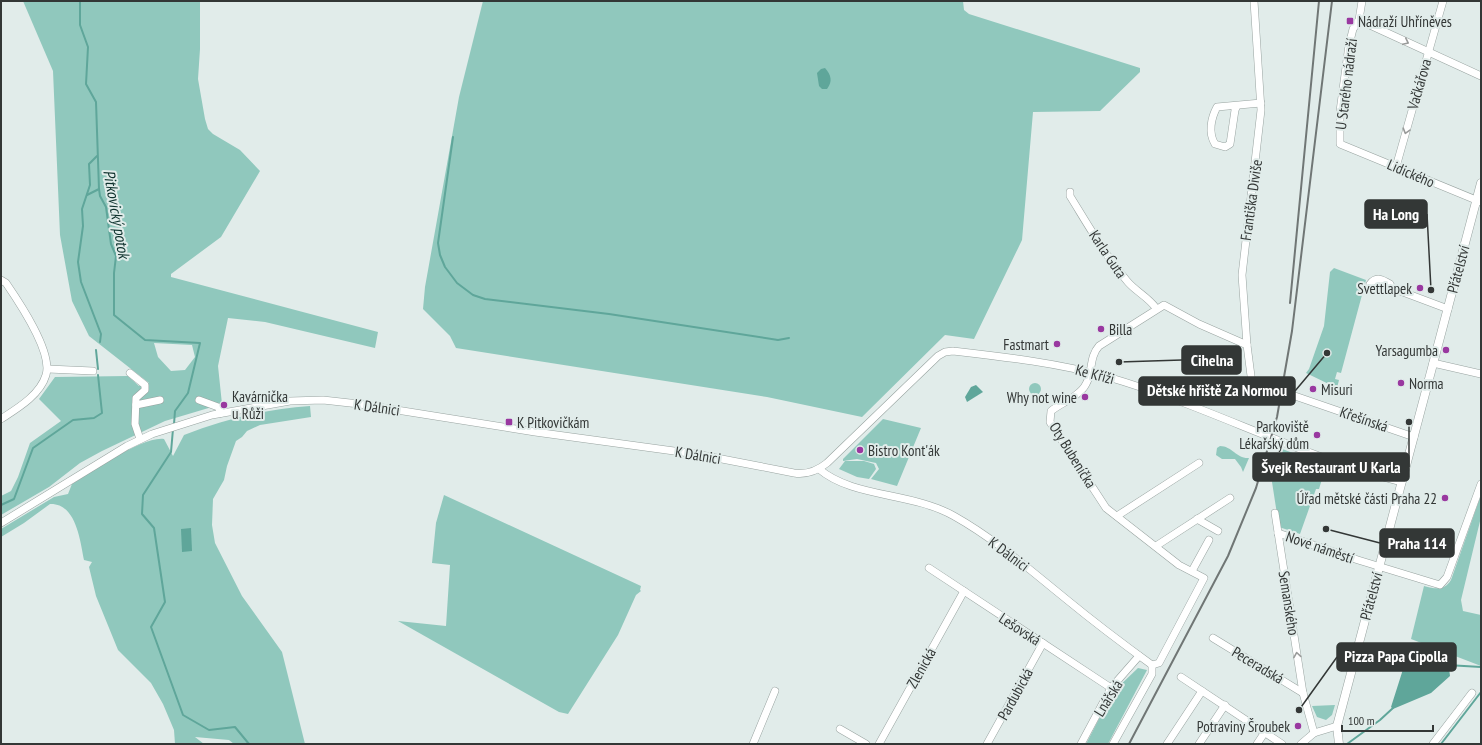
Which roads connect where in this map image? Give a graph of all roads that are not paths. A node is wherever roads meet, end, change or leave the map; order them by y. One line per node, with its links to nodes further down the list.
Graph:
1 (1254, 1): 7 (street, Františka Diviše)
2 (1362, 1): 4 (street, U Starého nádraží)
3 (1443, 1): 5 (street, Vačkářova)
4 (1359, 20): 5 (street, one-way to 5); 9 (street, U Starého nádraží)
5 (1428, 53): 6 (street); 10 (street, Vačkářova, one-way to 10)
6 (1481, 76)
7 (1261, 104): 8 (street); 18 (street, Františka Diviše)
8 (1238, 106): 8 (street)
9 (1340, 144): 10 (street, Lidického)
10 (1396, 167): 13 (street, Lidického)
11 (1481, 183): 13 (main road, Přátelství)
12 (1070, 192): 16 (street, Karla Guta)
13 (1479, 202): 17 (main road, Přátelství)
14 (1, 280): 20 (street)
15 (1370, 284): 17 (street, Přátelství)
16 (1156, 308): 18 (street); 22 (street)
17 (1448, 309): 19 (main road, Přátelství)
18 (1247, 345): 26 (street, Františka Diviše)
19 (1433, 363): 24 (street); 32 (main road, Přátelství)
20 (48, 369): 21 (street); 31 (street)
21 (93, 371)
22 (1089, 372): 35 (street, Ke Kříži); 36 (street, Ke Kříži); 40 (street, Oty Bubeníčka)
23 (130, 373): 29 (street)
24 (1481, 374)
25 (1292, 395): 32 (street, Křešínská)
26 (1254, 399)
27 (160, 400): 29 (street)
28 (199, 400): 30 (street)
29 (136, 406): 33 (street)
30 (221, 413): 33 (street, K Dálnici); 35 (street, K Dálnici)
31 (1, 419)
32 (1414, 437): 36 (main road, Přátelství)
33 (140, 439): 42 (street, K Dálnici)
34 (1199, 463): 40 (street)
35 (818, 469): 53 (street, K Dálnici)
36 (1402, 482): 47 (main road, Přátelství)
37 (1481, 484): 47 (street, Nové náměstí)
38 (1230, 498): 41 (street)
39 (1275, 513): 44 (street, Semanského)
40 (1116, 516): 46 (street, Oty Bubeníčka)
41 (1197, 519): 43 (street); 46 (street)
42 (1, 522)
43 (1218, 531)
44 (1278, 533): 47 (street, Nové náměstí); 59 (street, Semanského, one-way to 44)
45 (1209, 540): 49 (street)
46 (1156, 546): 49 (street, Oty Bubeníčka)
47 (1379, 567): 62 (main road, Přátelství)
48 (929, 568): 50 (street, Lešovská)
49 (1192, 571): 54 (street)
50 (964, 591): 52 (street, Lešovská); 68 (street, Zlenická)
51 (1213, 638): 59 (street, Peceradská)
52 (1043, 643): 56 (street, Lešovská); 69 (street, Pardubická)
53 (1139, 656): 54 (street, K Dálnici); 56 (street, Lnářská)
54 (1152, 665): 71 (street, Lnářská)
55 (1181, 677): 57 (street)
56 (1112, 688): 70 (street, Lnářská)
57 (1202, 690): 61 (street); 72 (street)
58 (775, 691): 66 (street)
59 (1303, 693): 65 (street, Semanského)
60 (1472, 693): 78 (street)
61 (1225, 705): 64 (street); 73 (street)
62 (1337, 726): 65 (street); 77 (main road, Přátelství)
63 (840, 729): 67 (street)
64 (1264, 732): 74 (street); 75 (street)
65 (1314, 733): 76 (street)
66 (753, 744)
67 (866, 744)
68 (879, 744)
69 (987, 744)
70 (1081, 744)
71 (1114, 744)
72 (1167, 744)
73 (1199, 744)
74 (1257, 744)
75 (1282, 744)
76 (1302, 744)
77 (1339, 744)
78 (1433, 744)

